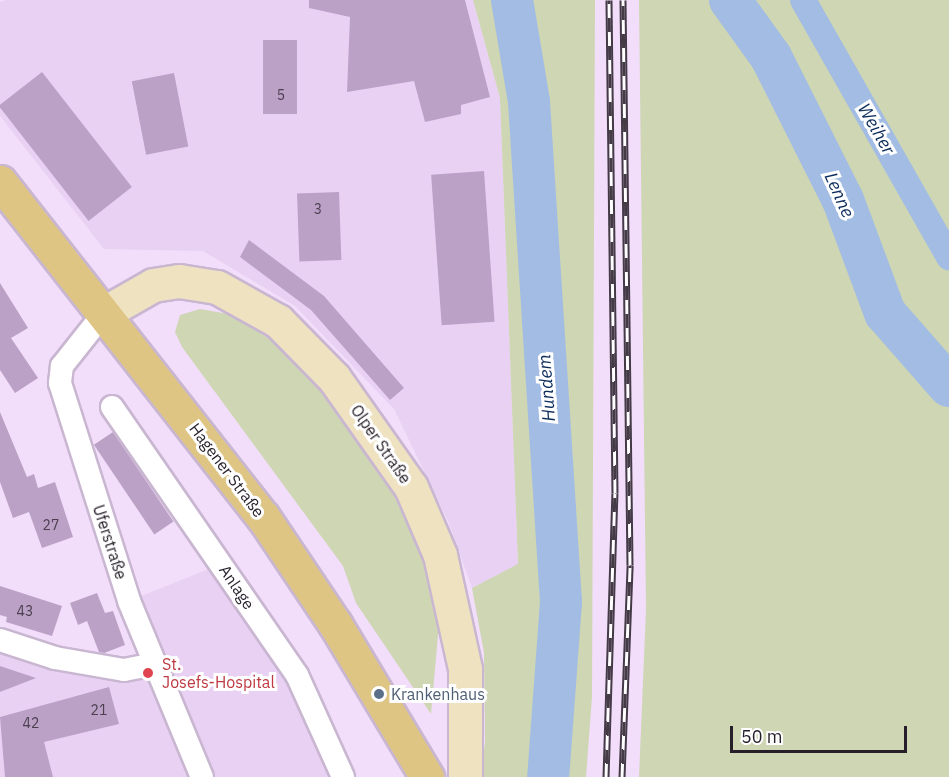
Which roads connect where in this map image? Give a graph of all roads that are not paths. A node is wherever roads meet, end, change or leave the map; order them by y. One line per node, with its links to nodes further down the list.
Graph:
1 (0, 182): 2 (main road, Hagener Straße)
2 (104, 313): 5 (street, Uferstraße); 8 (main road, Hagener Straße); 9 (main road, Olper Straße)
3 (112, 407): 7 (street, Anlage)
4 (0, 640): 5 (street)
5 (154, 664): 6 (street, Uferstraße)
6 (202, 777)
7 (343, 777)
8 (427, 777)
9 (465, 777)

